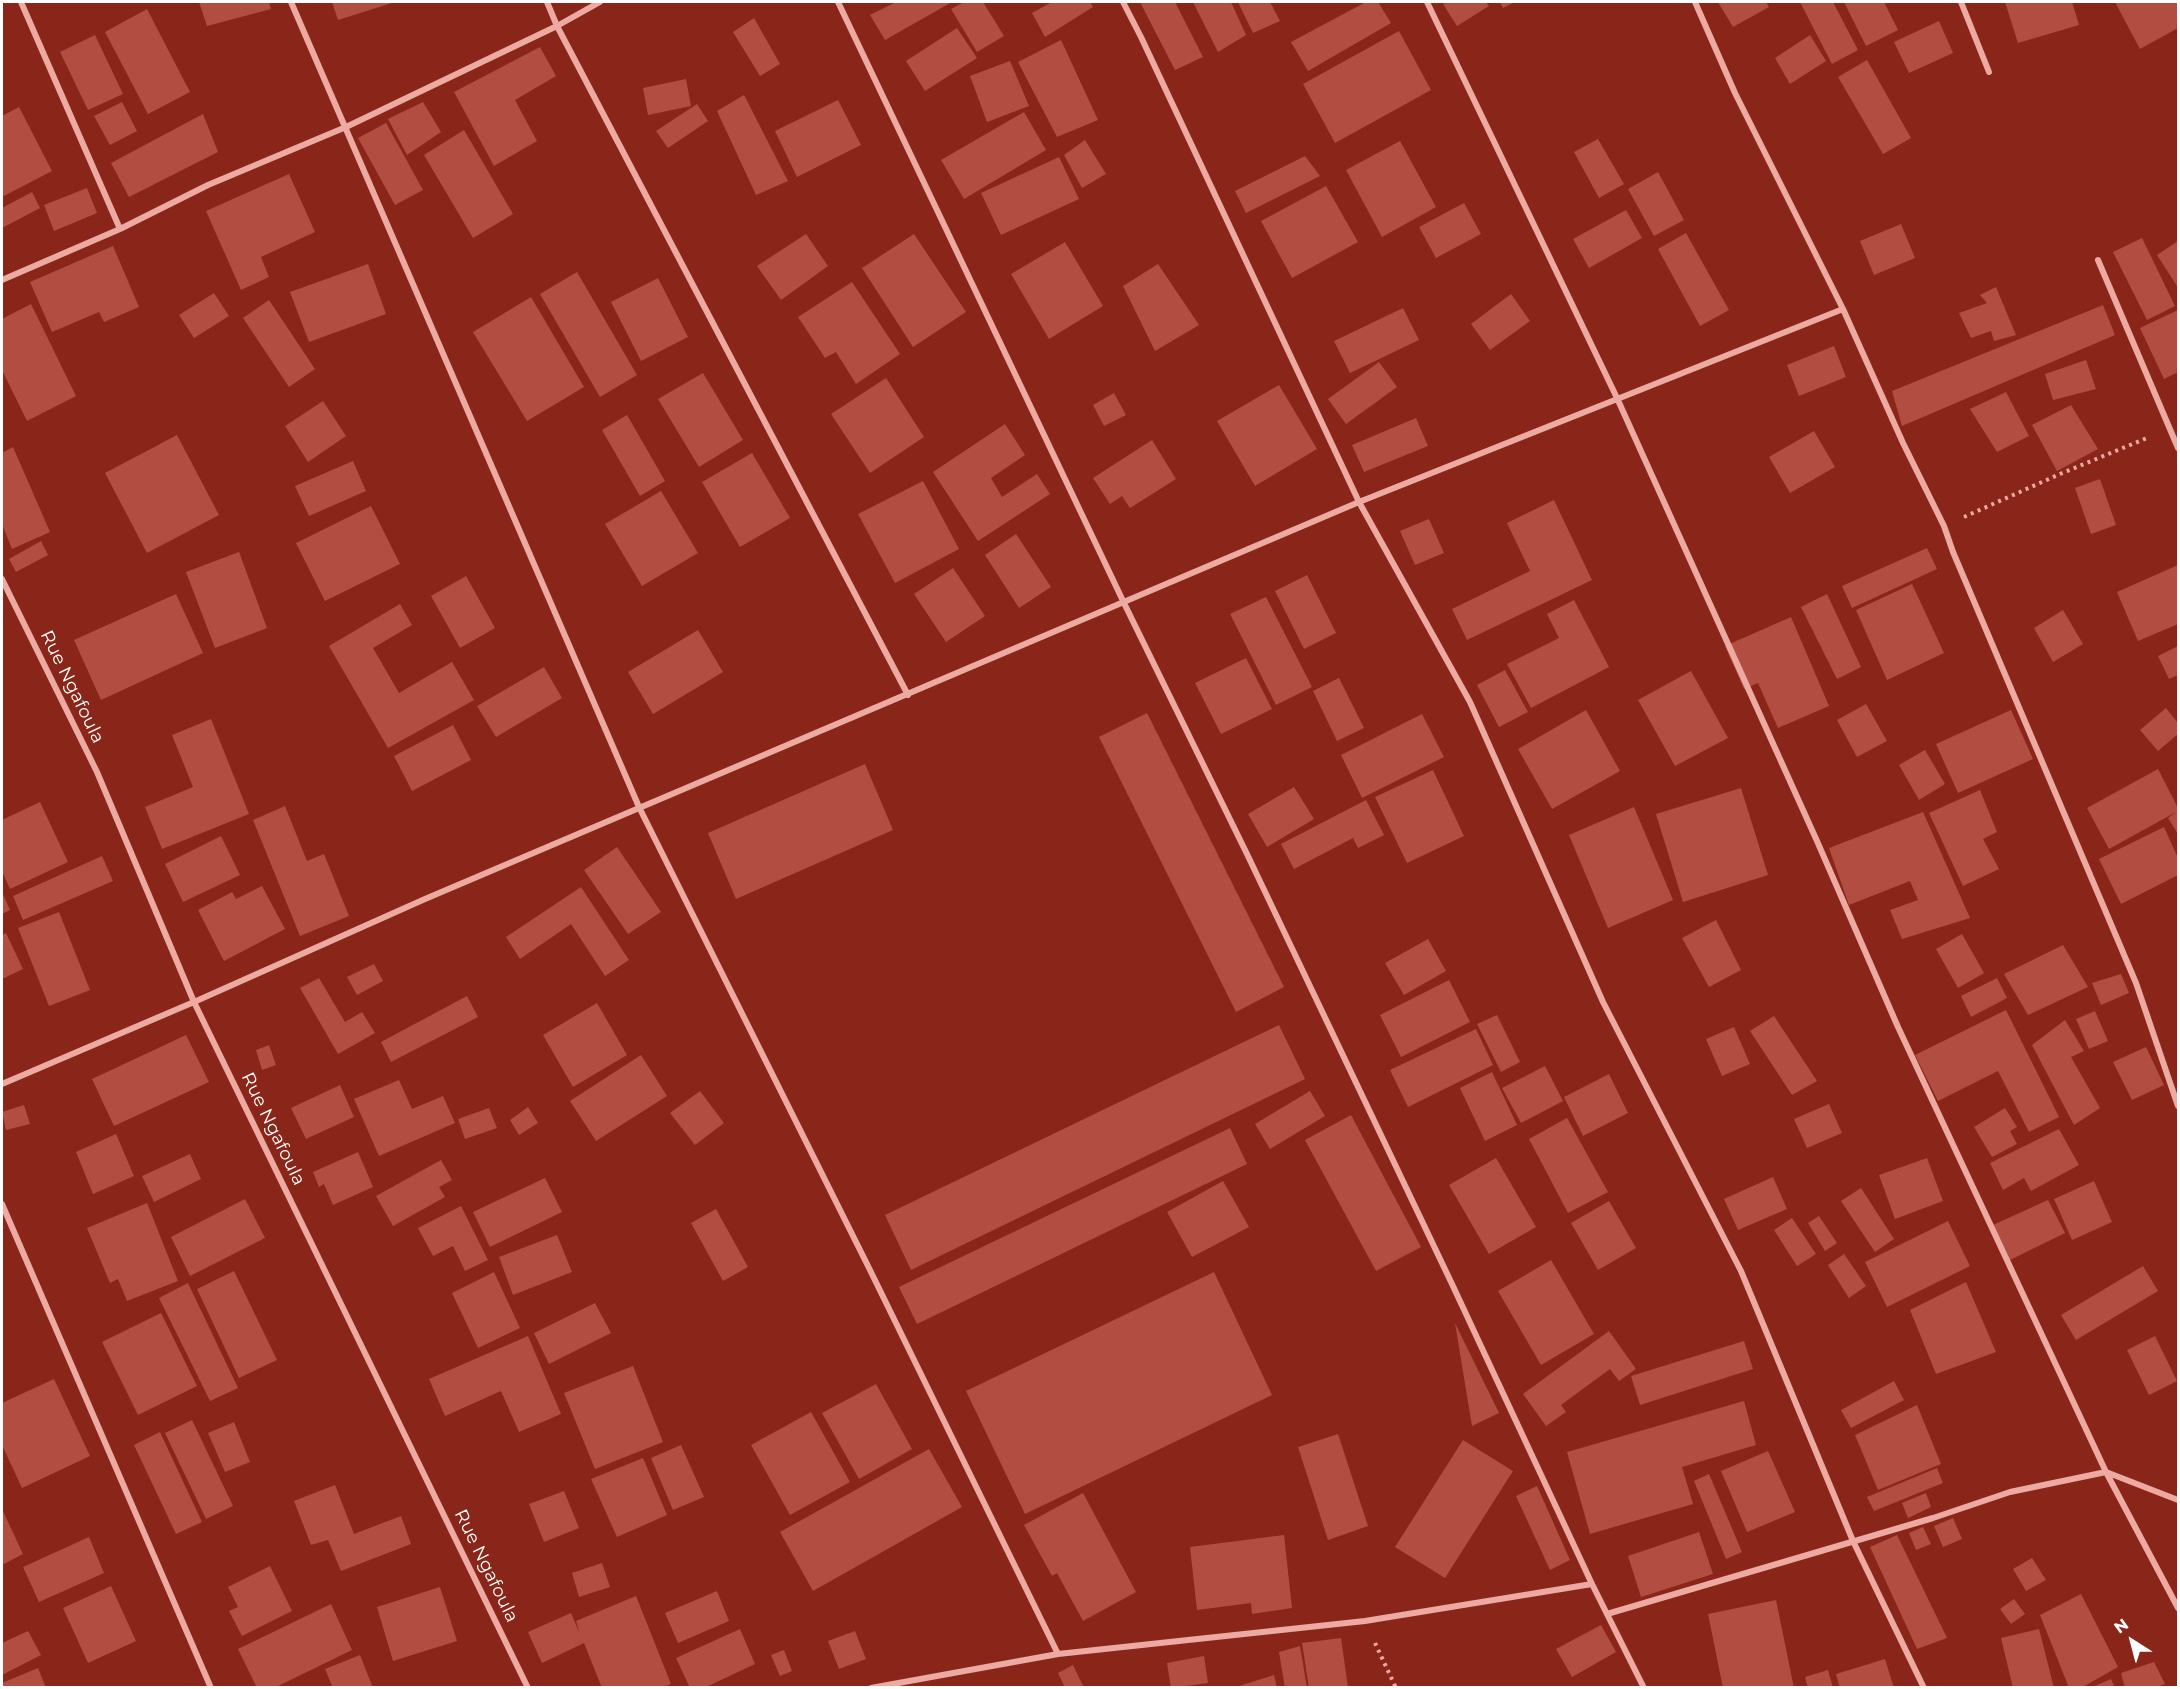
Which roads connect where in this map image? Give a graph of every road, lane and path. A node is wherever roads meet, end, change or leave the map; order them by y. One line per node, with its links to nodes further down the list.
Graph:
1 (21, 2): 13 (street)
2 (291, 2): 12 (street)
3 (547, 2): 10 (street)
4 (600, 2): 10 (street)
5 (838, 2): 23 (street)
6 (1123, 2): 20 (street)
7 (1427, 2): 17 (street)
8 (1695, 2): 16 (street)
9 (1961, 2): 11 (street)
10 (557, 26): 12 (street); 24 (street)
11 (1989, 72)
12 (346, 127): 13 (street); 25 (street)
13 (120, 229): 15 (street)
14 (2098, 260): 18 (street)
15 (2, 280)
16 (1843, 309): 17 (street); 21 (street)
17 (1617, 398): 20 (street); 30 (street)
18 (2170, 429): 19 (street); 21 (path)
19 (2178, 448)
20 (1359, 502): 23 (street); 32 (street)
21 (1944, 526): 28 (street)
22 (2, 579): 26 (street, Rue Ngafoula)
23 (1124, 603): 24 (street); 33 (street)
24 (908, 695): 25 (street)
25 (639, 807): 26 (street); 37 (street)
26 (194, 1002): 27 (street); 39 (street, Rue Ngafoula)
27 (2, 1084)
28 (2178, 1106)
29 (2, 1204): 38 (street)
30 (2106, 1472): 31 (street); 32 (street); 34 (street)
31 (2178, 1500)
32 (1852, 1541): 35 (street); 43 (street)
33 (1592, 1584): 35 (street); 36 (street)
34 (2178, 1608)
35 (1607, 1614): 42 (street)
36 (1365, 1621): 37 (street); 41 (path)
37 (1058, 1654): 40 (street)
38 (211, 1688)
39 (528, 1688)
40 (871, 1688)
41 (1396, 1688)
42 (1644, 1688)
43 (1924, 1688)

